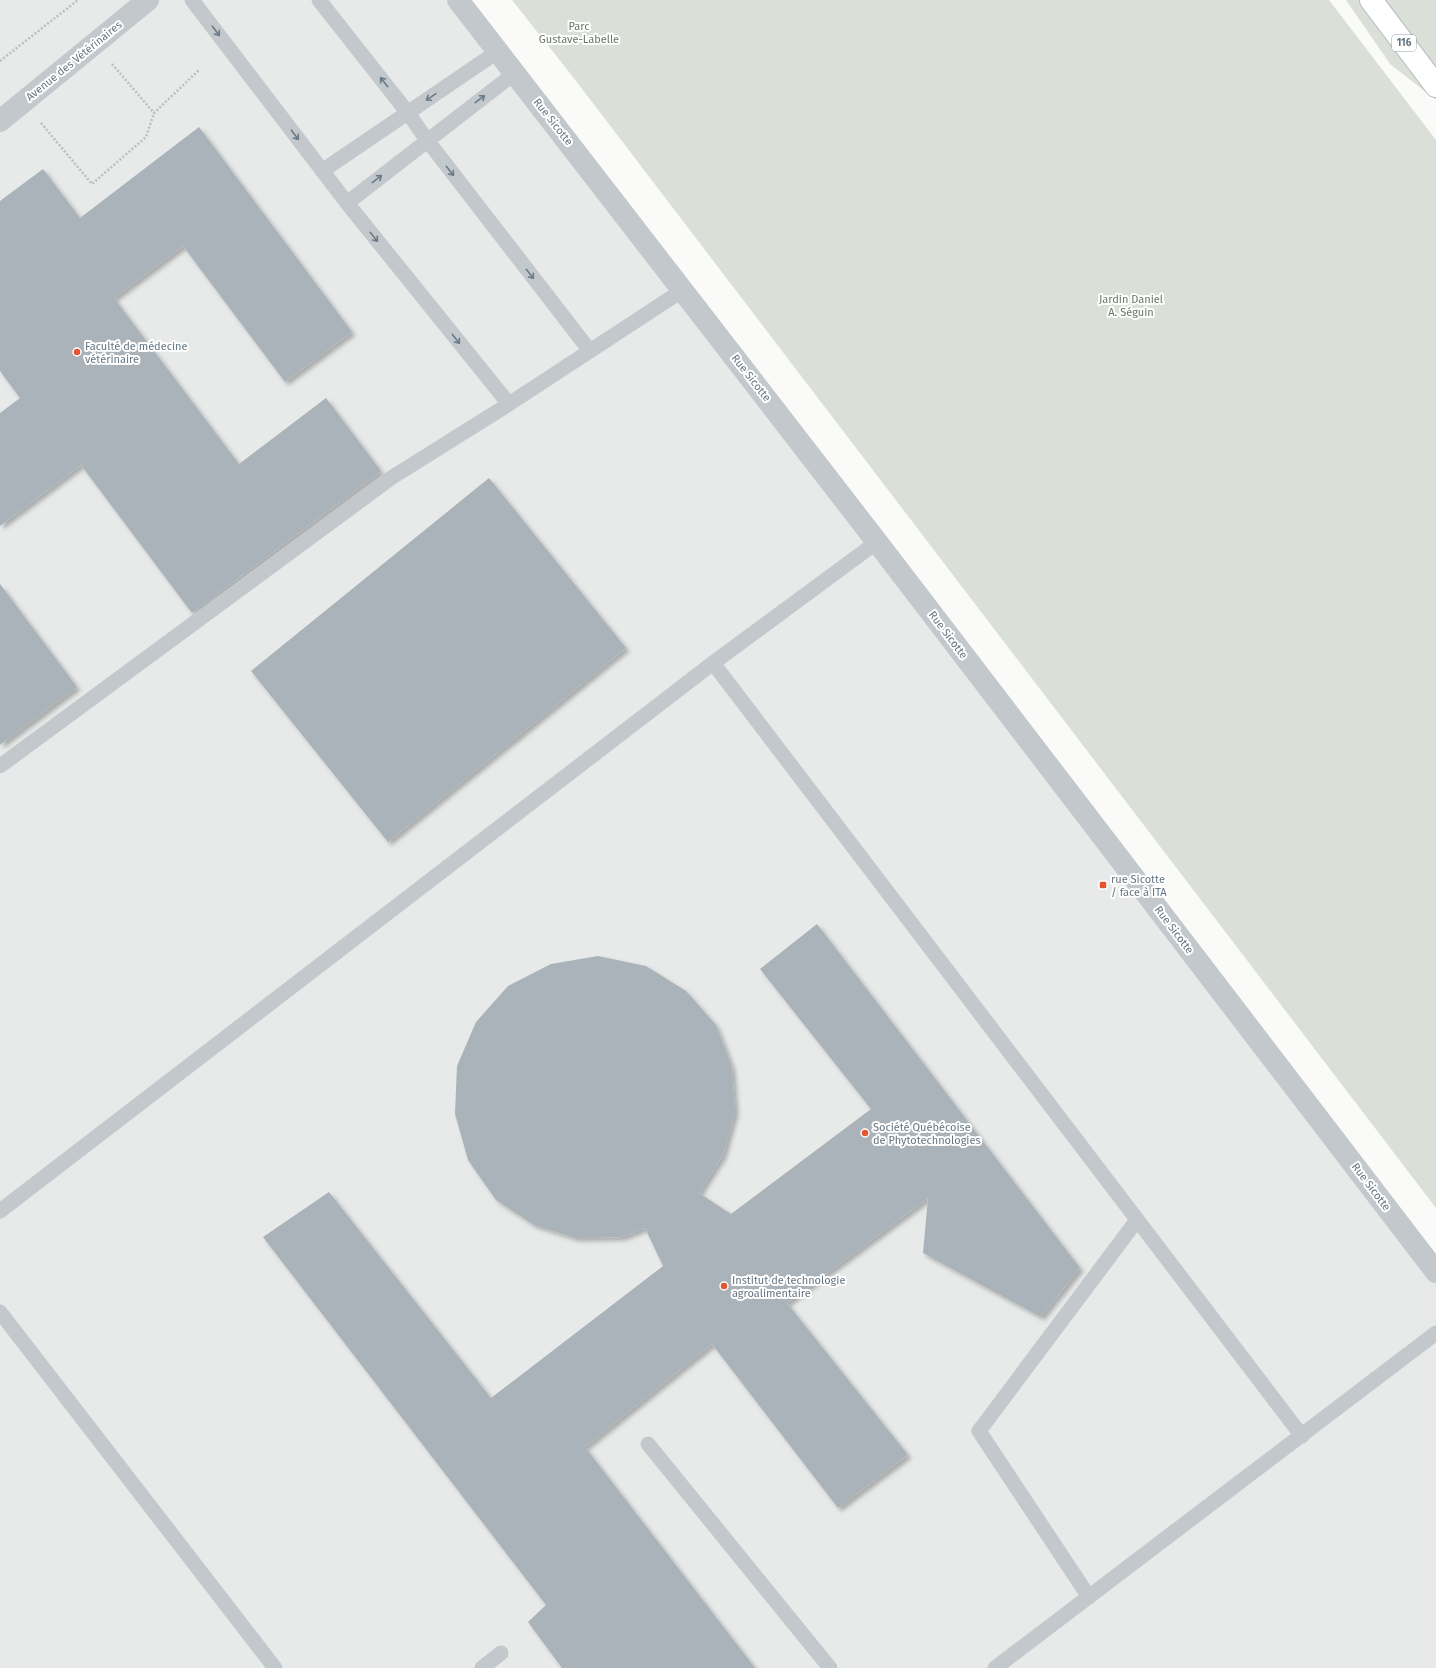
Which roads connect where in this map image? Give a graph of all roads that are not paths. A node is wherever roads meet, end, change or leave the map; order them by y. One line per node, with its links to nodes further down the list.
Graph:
1 (148, 0): 10 (street, Avenue des Vétérinaires)
2 (192, 0): 12 (lane, one-way to 12)
3 (319, 0): 9 (lane, one-way to 3)
4 (458, 0): 6 (street, Rue Sicotte)
5 (1371, 0): 8 (main road, 116)
6 (498, 52): 7 (street, Rue Sicotte); 9 (lane, one-way to 9)
7 (515, 73): 11 (lane, one-way to 7); 14 (street, Rue Sicotte)
8 (1436, 86)
9 (408, 113): 11 (lane); 12 (lane)
10 (0, 121)
11 (427, 140): 13 (lane, one-way to 11); 15 (lane, one-way to 15)
12 (322, 171): 13 (lane)
13 (347, 203): 16 (lane, one-way to 16)
14 (683, 290): 15 (lane); 17 (street, Rue Sicotte)
15 (590, 352): 16 (lane)
16 (509, 404): 19 (lane)
17 (877, 542): 18 (lane); 22 (street, Rue Sicotte)
18 (713, 663): 20 (lane); 21 (lane)
19 (0, 766)
20 (0, 1211)
21 (1137, 1220): 25 (lane); 27 (lane)
22 (1436, 1272)
23 (0, 1312): 29 (lane)
24 (1436, 1333): 25 (lane)
25 (1302, 1436): 27 (lane)
26 (648, 1444): 31 (lane)
27 (1089, 1597): 32 (lane)
28 (501, 1653): 30 (lane)
29 (275, 1668)
30 (482, 1668)
31 (830, 1668)
32 (995, 1668)

